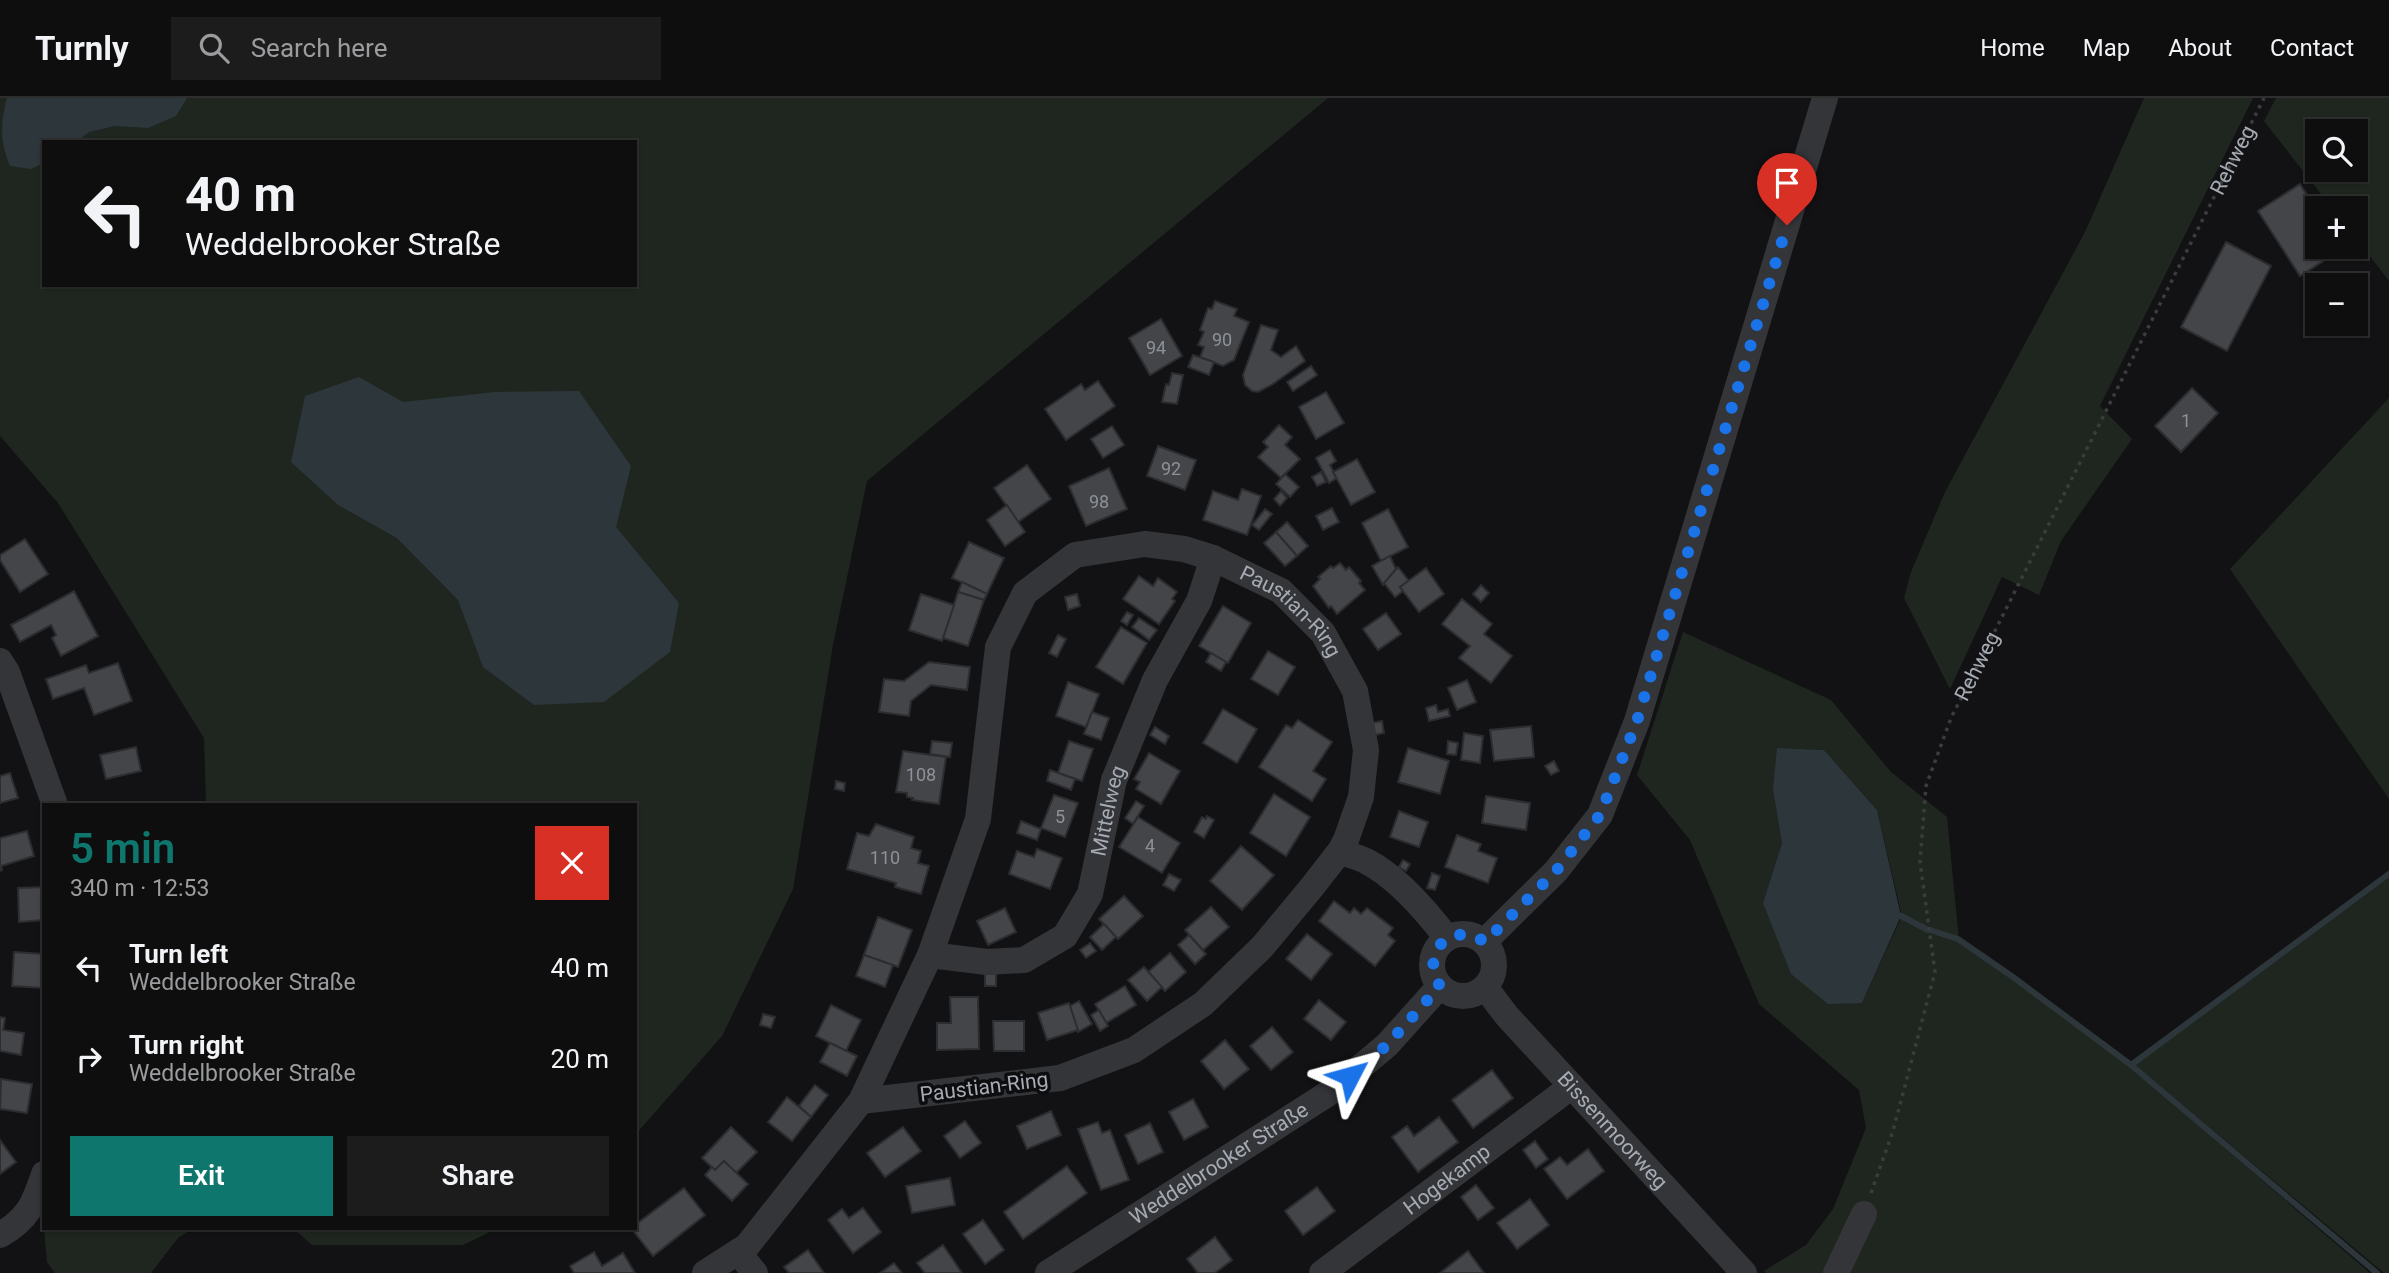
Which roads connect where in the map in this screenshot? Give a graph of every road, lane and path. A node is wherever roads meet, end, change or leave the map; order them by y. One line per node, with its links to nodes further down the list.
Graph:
1 (1825, 98): 8 (street)
2 (2263, 98): 15 (path, Rehweg)
3 (1213, 558): 6 (street, Paustian-Ring); 9 (street, Mittelweg); 9 (street, Paustian-Ring)
4 (0, 661): 5 (street)
5 (54, 803)
6 (1340, 851): 7 (street); 13 (street, Paustian-Ring)
7 (1447, 938): 8 (street); 10 (street)
8 (1485, 942): 11 (street)
9 (930, 954): 13 (street, Paustian-Ring)
10 (1440, 986): 11 (street); 20 (street, Weddelbrooker Straße)
11 (1485, 987): 12 (street, Bissenmoorweg)
12 (1572, 1086): 21 (street, Hogekamp); 22 (street, Bissenmoorweg)
13 (860, 1101): 17 (street, Paustian-Ring)
14 (42, 1180): 16 (street)
15 (1864, 1214): 23 (street)
16 (0, 1235)
17 (738, 1252): 18 (street, Paustian-Ring); 19 (street)
18 (705, 1273)
19 (755, 1273)
20 (1048, 1273)
21 (1322, 1273)
22 (1744, 1273)
23 (1836, 1273)

